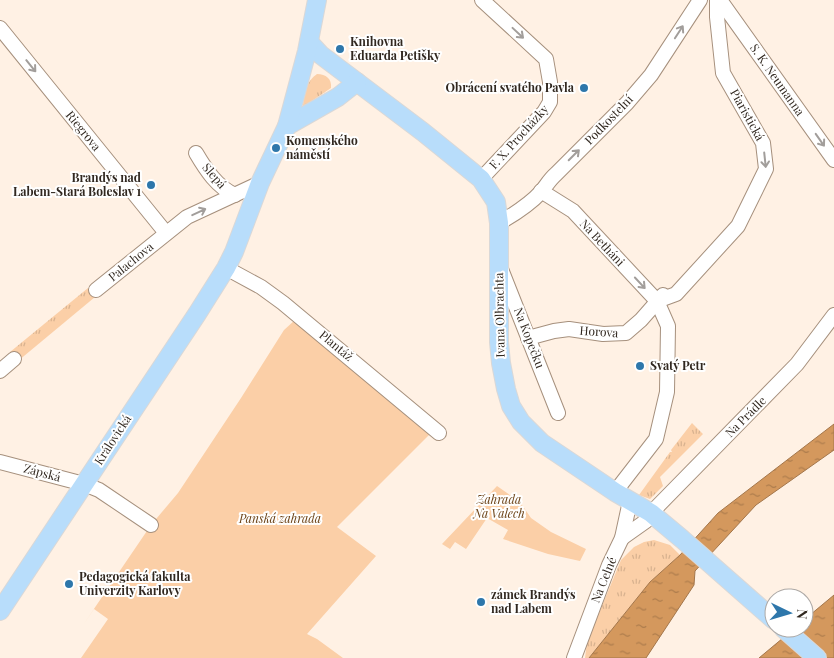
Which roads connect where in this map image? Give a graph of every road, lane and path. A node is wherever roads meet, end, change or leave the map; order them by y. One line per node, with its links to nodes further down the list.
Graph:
1 (317, 0): 6 (main road)
2 (482, 0): 11 (street, F. X. Procházky, one-way to 11)
3 (700, 0): 13 (street, Podkostelní, one-way to 3)
4 (719, 0): 10 (street, S. K. Neumanna, one-way to 10); 21 (street, Piaristická, one-way to 21)
5 (0, 28): 16 (street, Riegrova, one-way to 16)
6 (309, 42): 7 (main road, Ivana Olbrachta); 8 (main road, Královická)
7 (356, 82): 8 (main road); 11 (main road, Ivana Olbrachta)
8 (287, 126): 12 (main road, Královická)
9 (196, 153): 14 (street, Slepá)
10 (834, 160)
11 (481, 179): 15 (main road, Ivana Olbrachta)
12 (260, 184): 14 (street, Palachova); 19 (main road, Královická)
13 (541, 191): 15 (street, Podkostelní); 21 (street, Na Betháni, one-way to 21)
14 (235, 195): 16 (street, Palachova, one-way to 14)
15 (499, 223): 18 (main road, Ivana Olbrachta)
16 (166, 233): 20 (street, Palachova)
17 (712, 240): 21 (street, Horova)
18 (499, 264): 23 (street, Na Kopečku); 30 (main road, Ivana Olbrachta)
19 (226, 268): 27 (street, Plantáž); 29 (main road, Královická)
20 (96, 290)
21 (657, 301): 23 (street, Horova); 30 (street, Na Betháni)
22 (834, 315): 31 (street, Na Prádle)
23 (528, 338): 26 (street, Na Kopečku)
24 (14, 359): 25 (street)
25 (0, 371)
26 (558, 413)
27 (439, 433)
28 (0, 462): 29 (street, Zápská)
29 (84, 484): 32 (street, Zápská); 34 (main road, Královická)
30 (622, 497): 31 (main road, Ivana Olbrachta); 33 (street, Na Celné)
31 (651, 513): 33 (street, Na Prádle); 35 (main road, Ivana Olbrachta)
32 (151, 525)
33 (622, 538): 37 (street, Na Celné)
34 (0, 611)
35 (764, 611)
36 (794, 638): 38 (main road)
37 (574, 658)
38 (817, 658)

